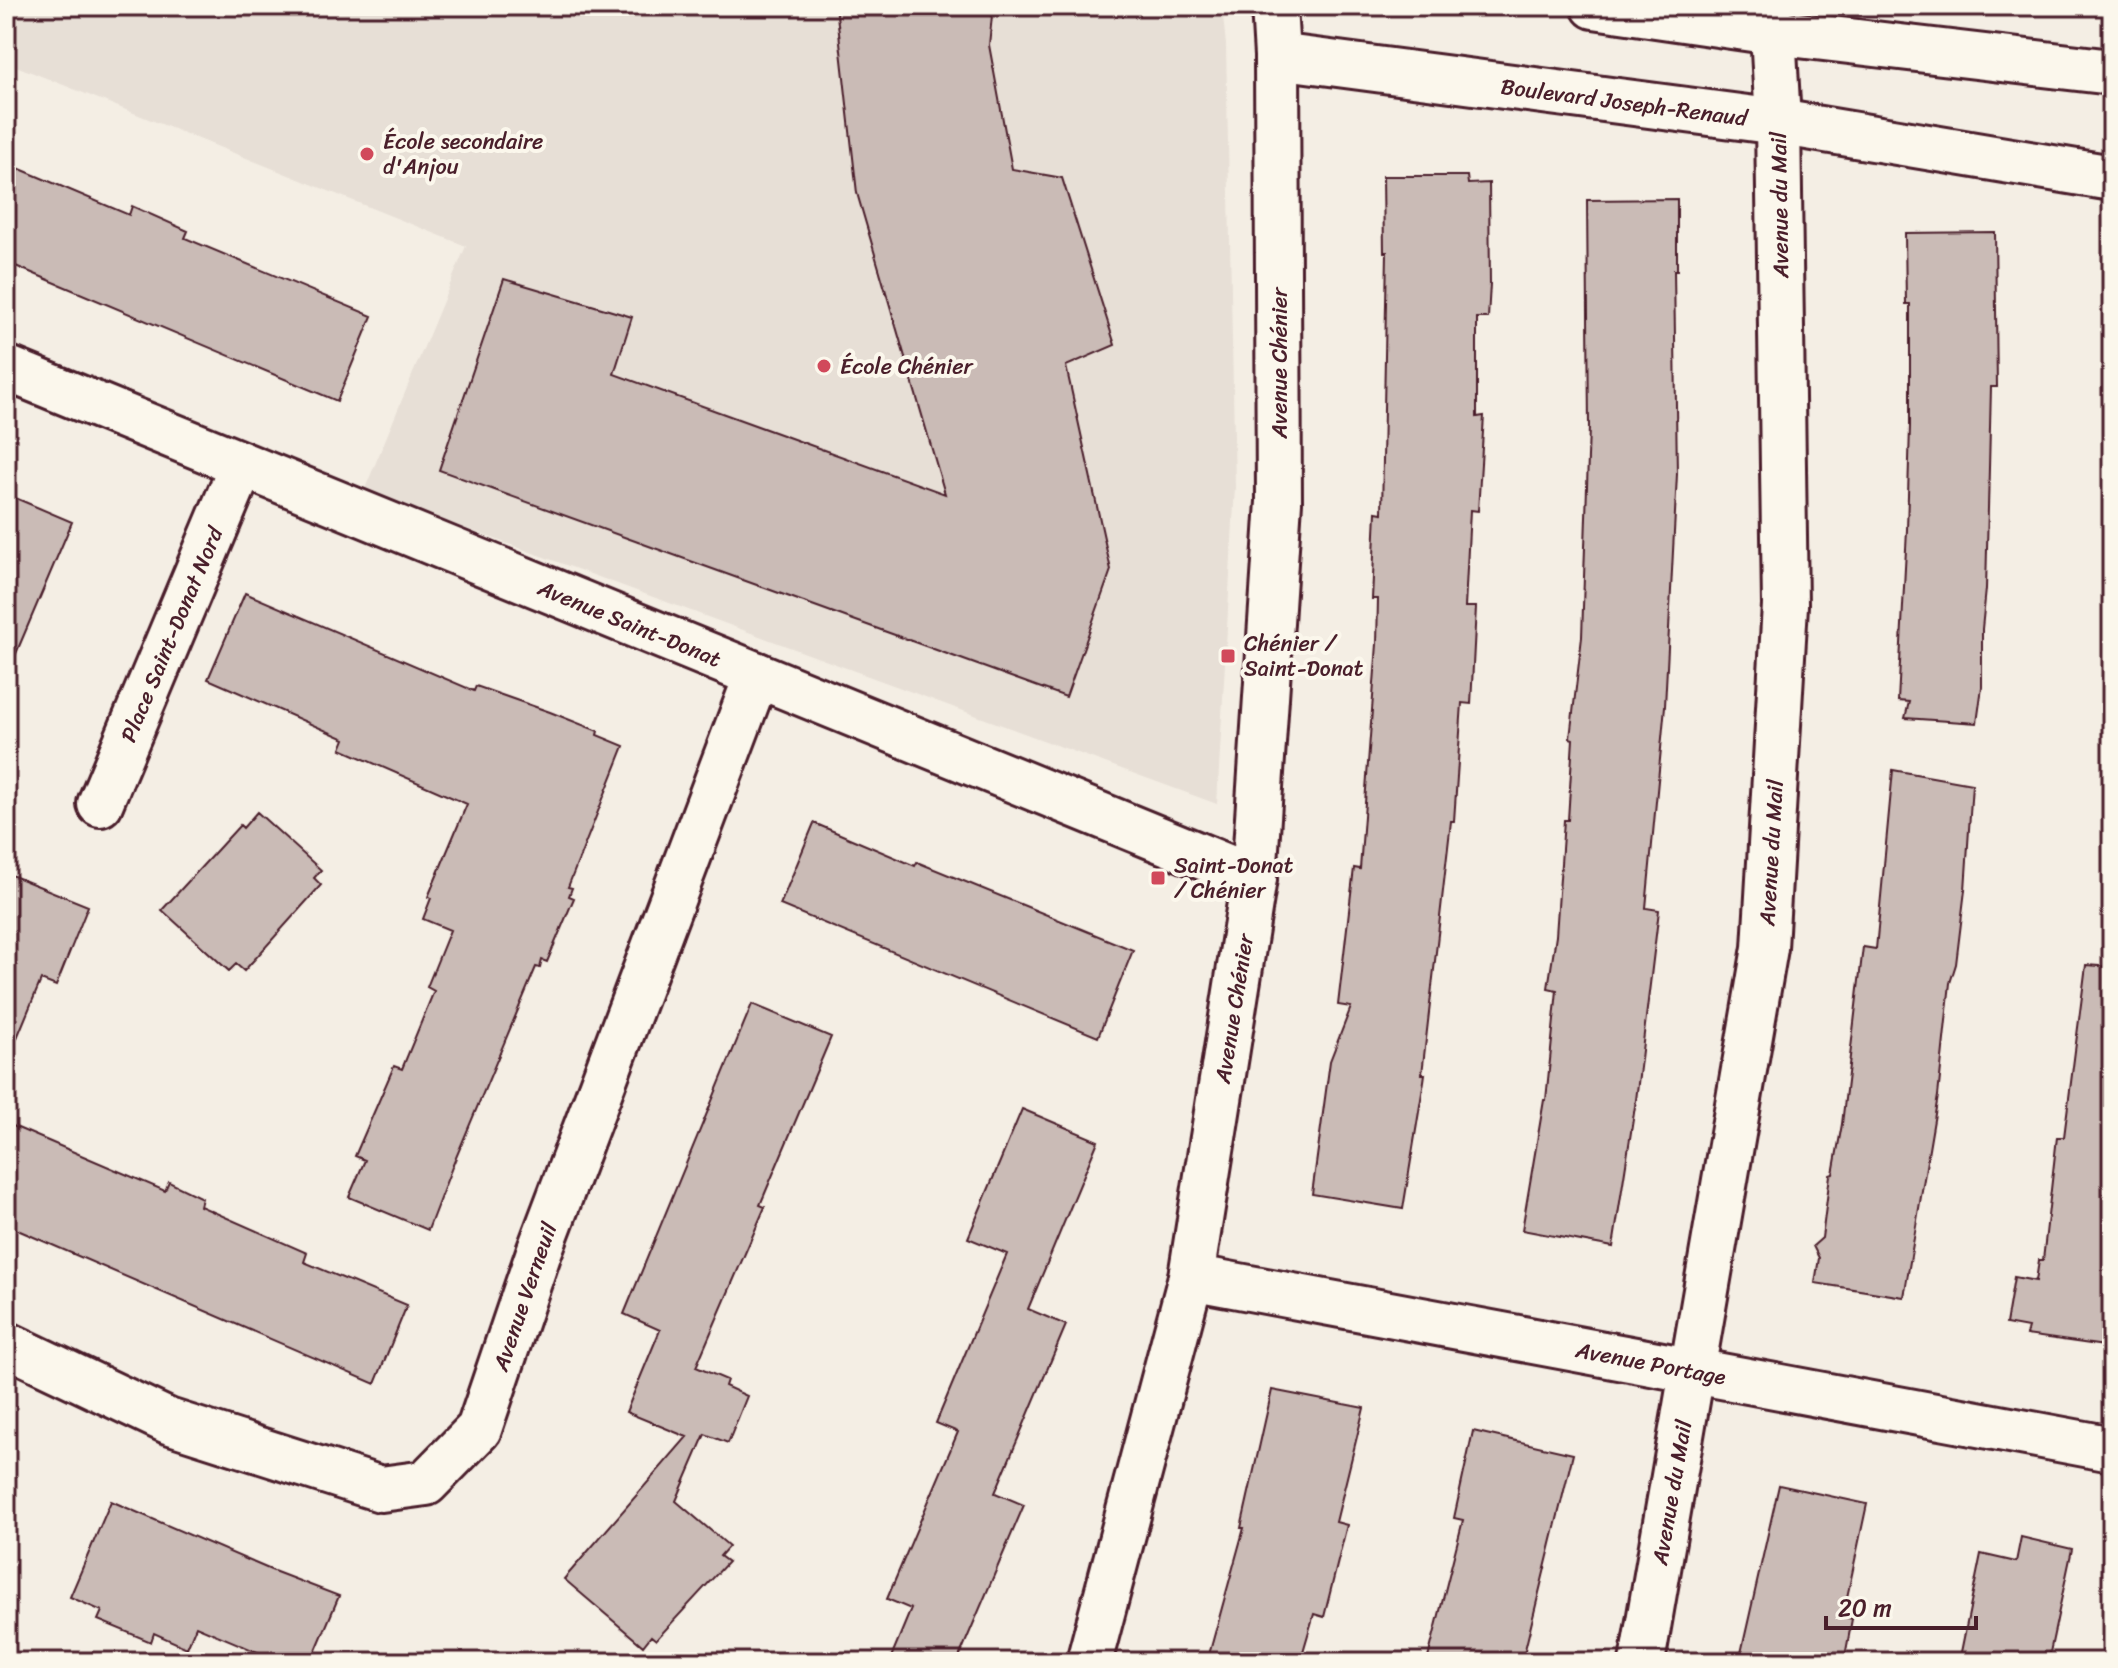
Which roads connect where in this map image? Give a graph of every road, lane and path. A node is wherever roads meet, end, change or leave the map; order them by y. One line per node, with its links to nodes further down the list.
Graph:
1 (1274, 6): 4 (street, Avenue Chénier)
2 (1594, 6): 3 (street)
3 (1773, 32): 5 (street); 6 (street, Avenue du Mail)
4 (1277, 56): 6 (street, Boulevard Joseph-Renaud); 12 (street, Avenue Chénier)
5 (2112, 72)
6 (1778, 122): 7 (street, Boulevard Joseph-Renaud); 15 (street, Avenue du Mail)
7 (2112, 178)
8 (6, 368): 9 (street, Avenue Saint-Donat)
9 (242, 465): 10 (street, Avenue Saint-Donat); 11 (street, Place Saint-Donat Nord)
10 (757, 675): 12 (street, Avenue Saint-Donat); 14 (street, Avenue Verneuil)
11 (100, 804)
12 (1254, 878): 13 (street, Avenue Chénier)
13 (1191, 1277): 15 (street, Avenue Portage); 17 (street, Avenue Chénier)
14 (6, 1344)
15 (1693, 1371): 16 (street, Avenue Portage); 18 (street, Avenue du Mail)
16 (2112, 1449)
17 (1089, 1662)
18 (1642, 1662)

